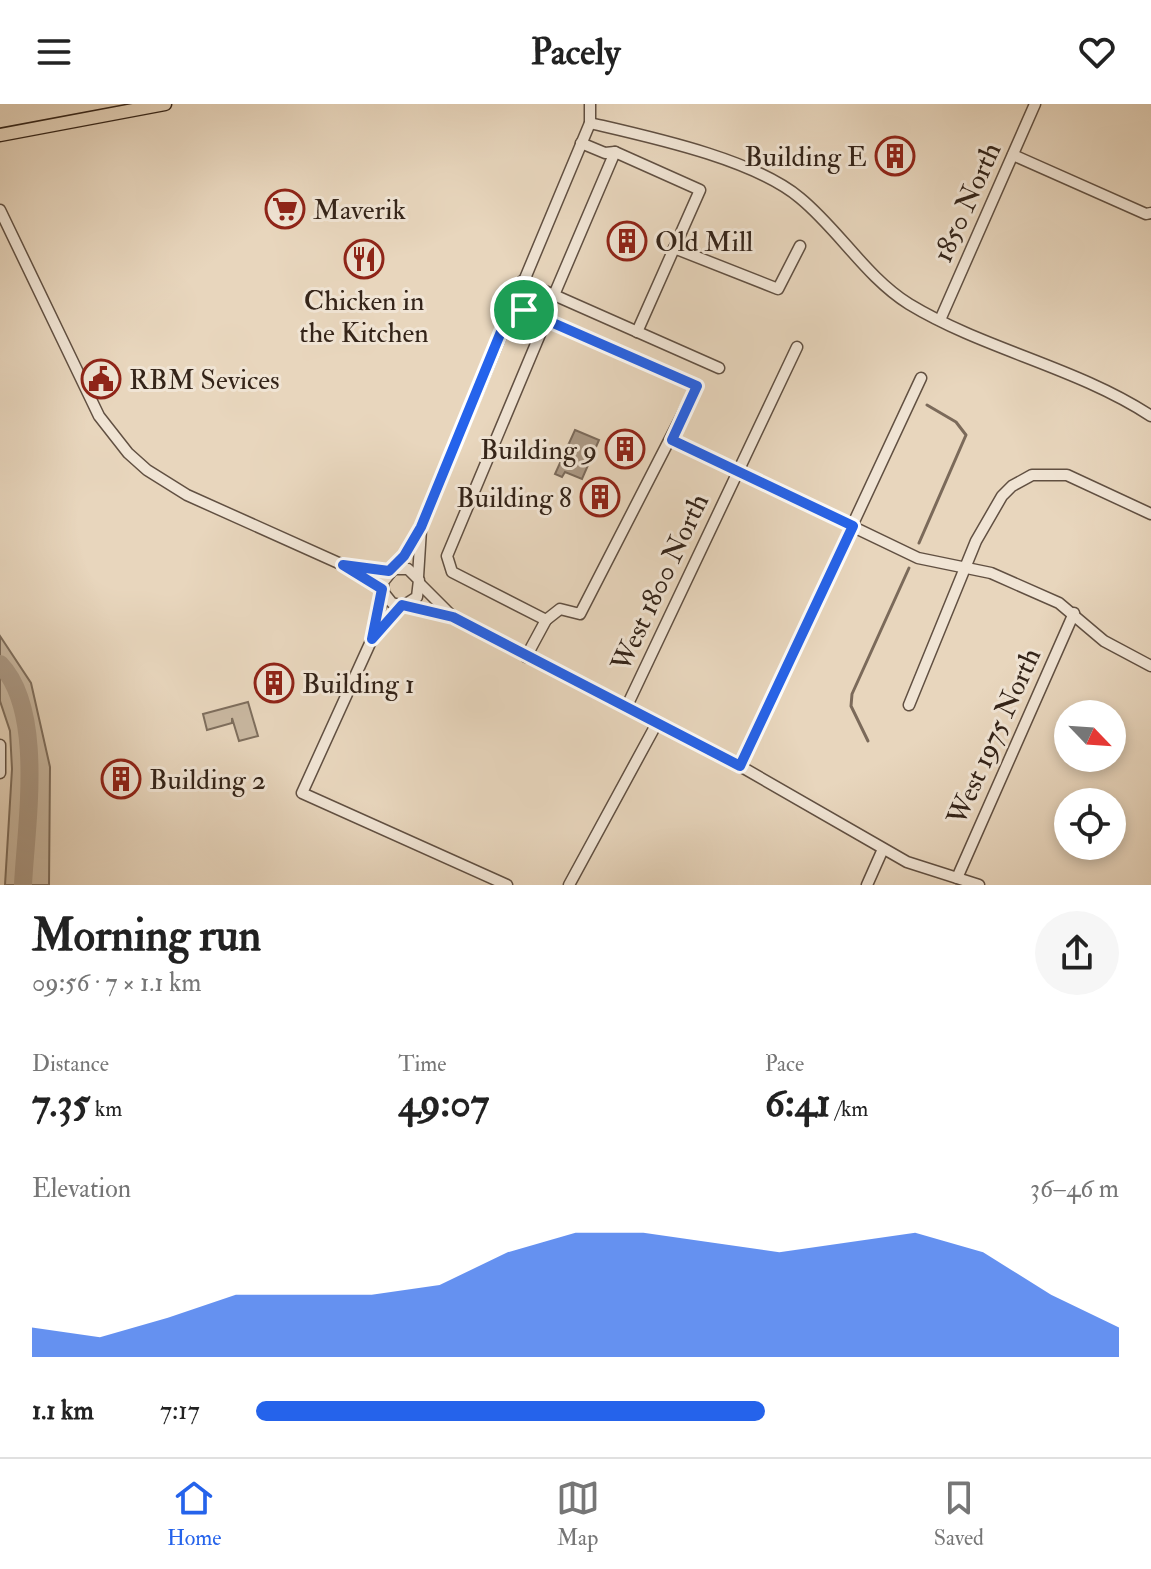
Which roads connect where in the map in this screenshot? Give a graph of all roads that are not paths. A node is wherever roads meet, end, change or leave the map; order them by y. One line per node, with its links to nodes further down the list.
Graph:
1 (165, 104): 5 (main road)
2 (590, 104): 4 (street)
3 (1035, 104): 8 (street, 1850 North)
4 (590, 123): 6 (street); 17 (street)
5 (0, 135)
6 (581, 143): 7 (street); 13 (street)
7 (615, 152): 12 (street); 14 (street)
8 (1013, 155): 10 (street); 17 (street, 1850 North)
9 (0, 210): 28 (street)
10 (1151, 213)
11 (800, 246): 12 (street)
12 (674, 248): 18 (street)
13 (522, 281): 14 (street); 15 (street)
14 (554, 295): 18 (street)
15 (512, 305): 16 (street); 27 (street)
16 (546, 320): 23 (street); 36 (street)
17 (940, 320): 22 (street)
18 (637, 332): 20 (street)
19 (797, 347): 24 (street, West 1800 North)
20 (719, 368)
21 (921, 378): 26 (street)
22 (1151, 416)
23 (672, 440): 24 (street); 36 (street)
24 (737, 472): 26 (street); 41 (street, West 1800 North)
25 (1151, 514): 29 (street)
26 (853, 526): 29 (street); 44 (street)
27 (421, 527): 30 (street); 31 (street)
28 (343, 565): 30 (street); 32 (street)
29 (965, 569): 34 (street); 40 (street)
30 (392, 570): 31 (street); 32 (street)
31 (419, 582): 33 (street); 35 (street)
32 (383, 591): 33 (street); 37 (street)
33 (404, 605): 35 (street); 37 (street)
34 (1074, 613): 39 (street); 47 (street, West 1975 North)
35 (453, 617): 38 (street)
36 (546, 620): 38 (street)
37 (372, 639): 48 (street)
38 (526, 657): 41 (street)
39 (1151, 666)
40 (909, 705)
41 (626, 708): 42 (street)
42 (657, 723): 44 (street); 49 (street)
43 (0, 745): 45 (street)
44 (740, 766): 46 (street)
45 (0, 773)
46 (883, 849): 47 (street); 50 (street)
47 (957, 878): 51 (street)
48 (507, 885)
49 (569, 885)
50 (867, 885)
51 (979, 885)

